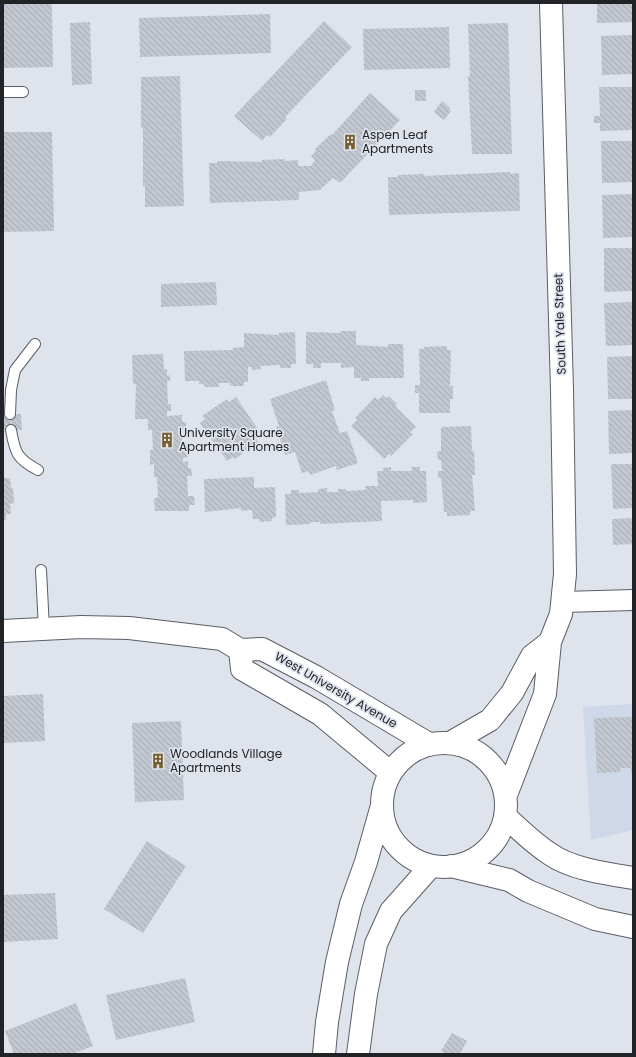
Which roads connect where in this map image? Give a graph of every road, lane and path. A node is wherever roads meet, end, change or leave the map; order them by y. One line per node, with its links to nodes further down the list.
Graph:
1 (551, 3): 10 (street, South Yale Street)
2 (3, 92): 3 (lane)
3 (23, 92)
4 (35, 344): 5 (lane)
5 (10, 414)
6 (11, 430): 7 (lane)
7 (38, 470)
8 (41, 570): 11 (lane)
9 (633, 600): 10 (street)
10 (562, 602): 13 (street, South Yale Street)
11 (44, 629): 12 (street); 14 (street)
12 (3, 631)
13 (550, 642): 15 (street); 18 (street, South Yale Street)
14 (240, 650): 16 (street, West University Avenue); 17 (street)
15 (450, 743): 16 (street); 18 (street)
16 (429, 744): 17 (street)
17 (391, 773): 19 (street)
18 (506, 805): 20 (street); 21 (street)
19 (381, 808): 20 (street); 23 (street)
20 (441, 866): 22 (street); 24 (street)
21 (633, 878)
22 (633, 927)
23 (324, 1054)
24 (358, 1054)

